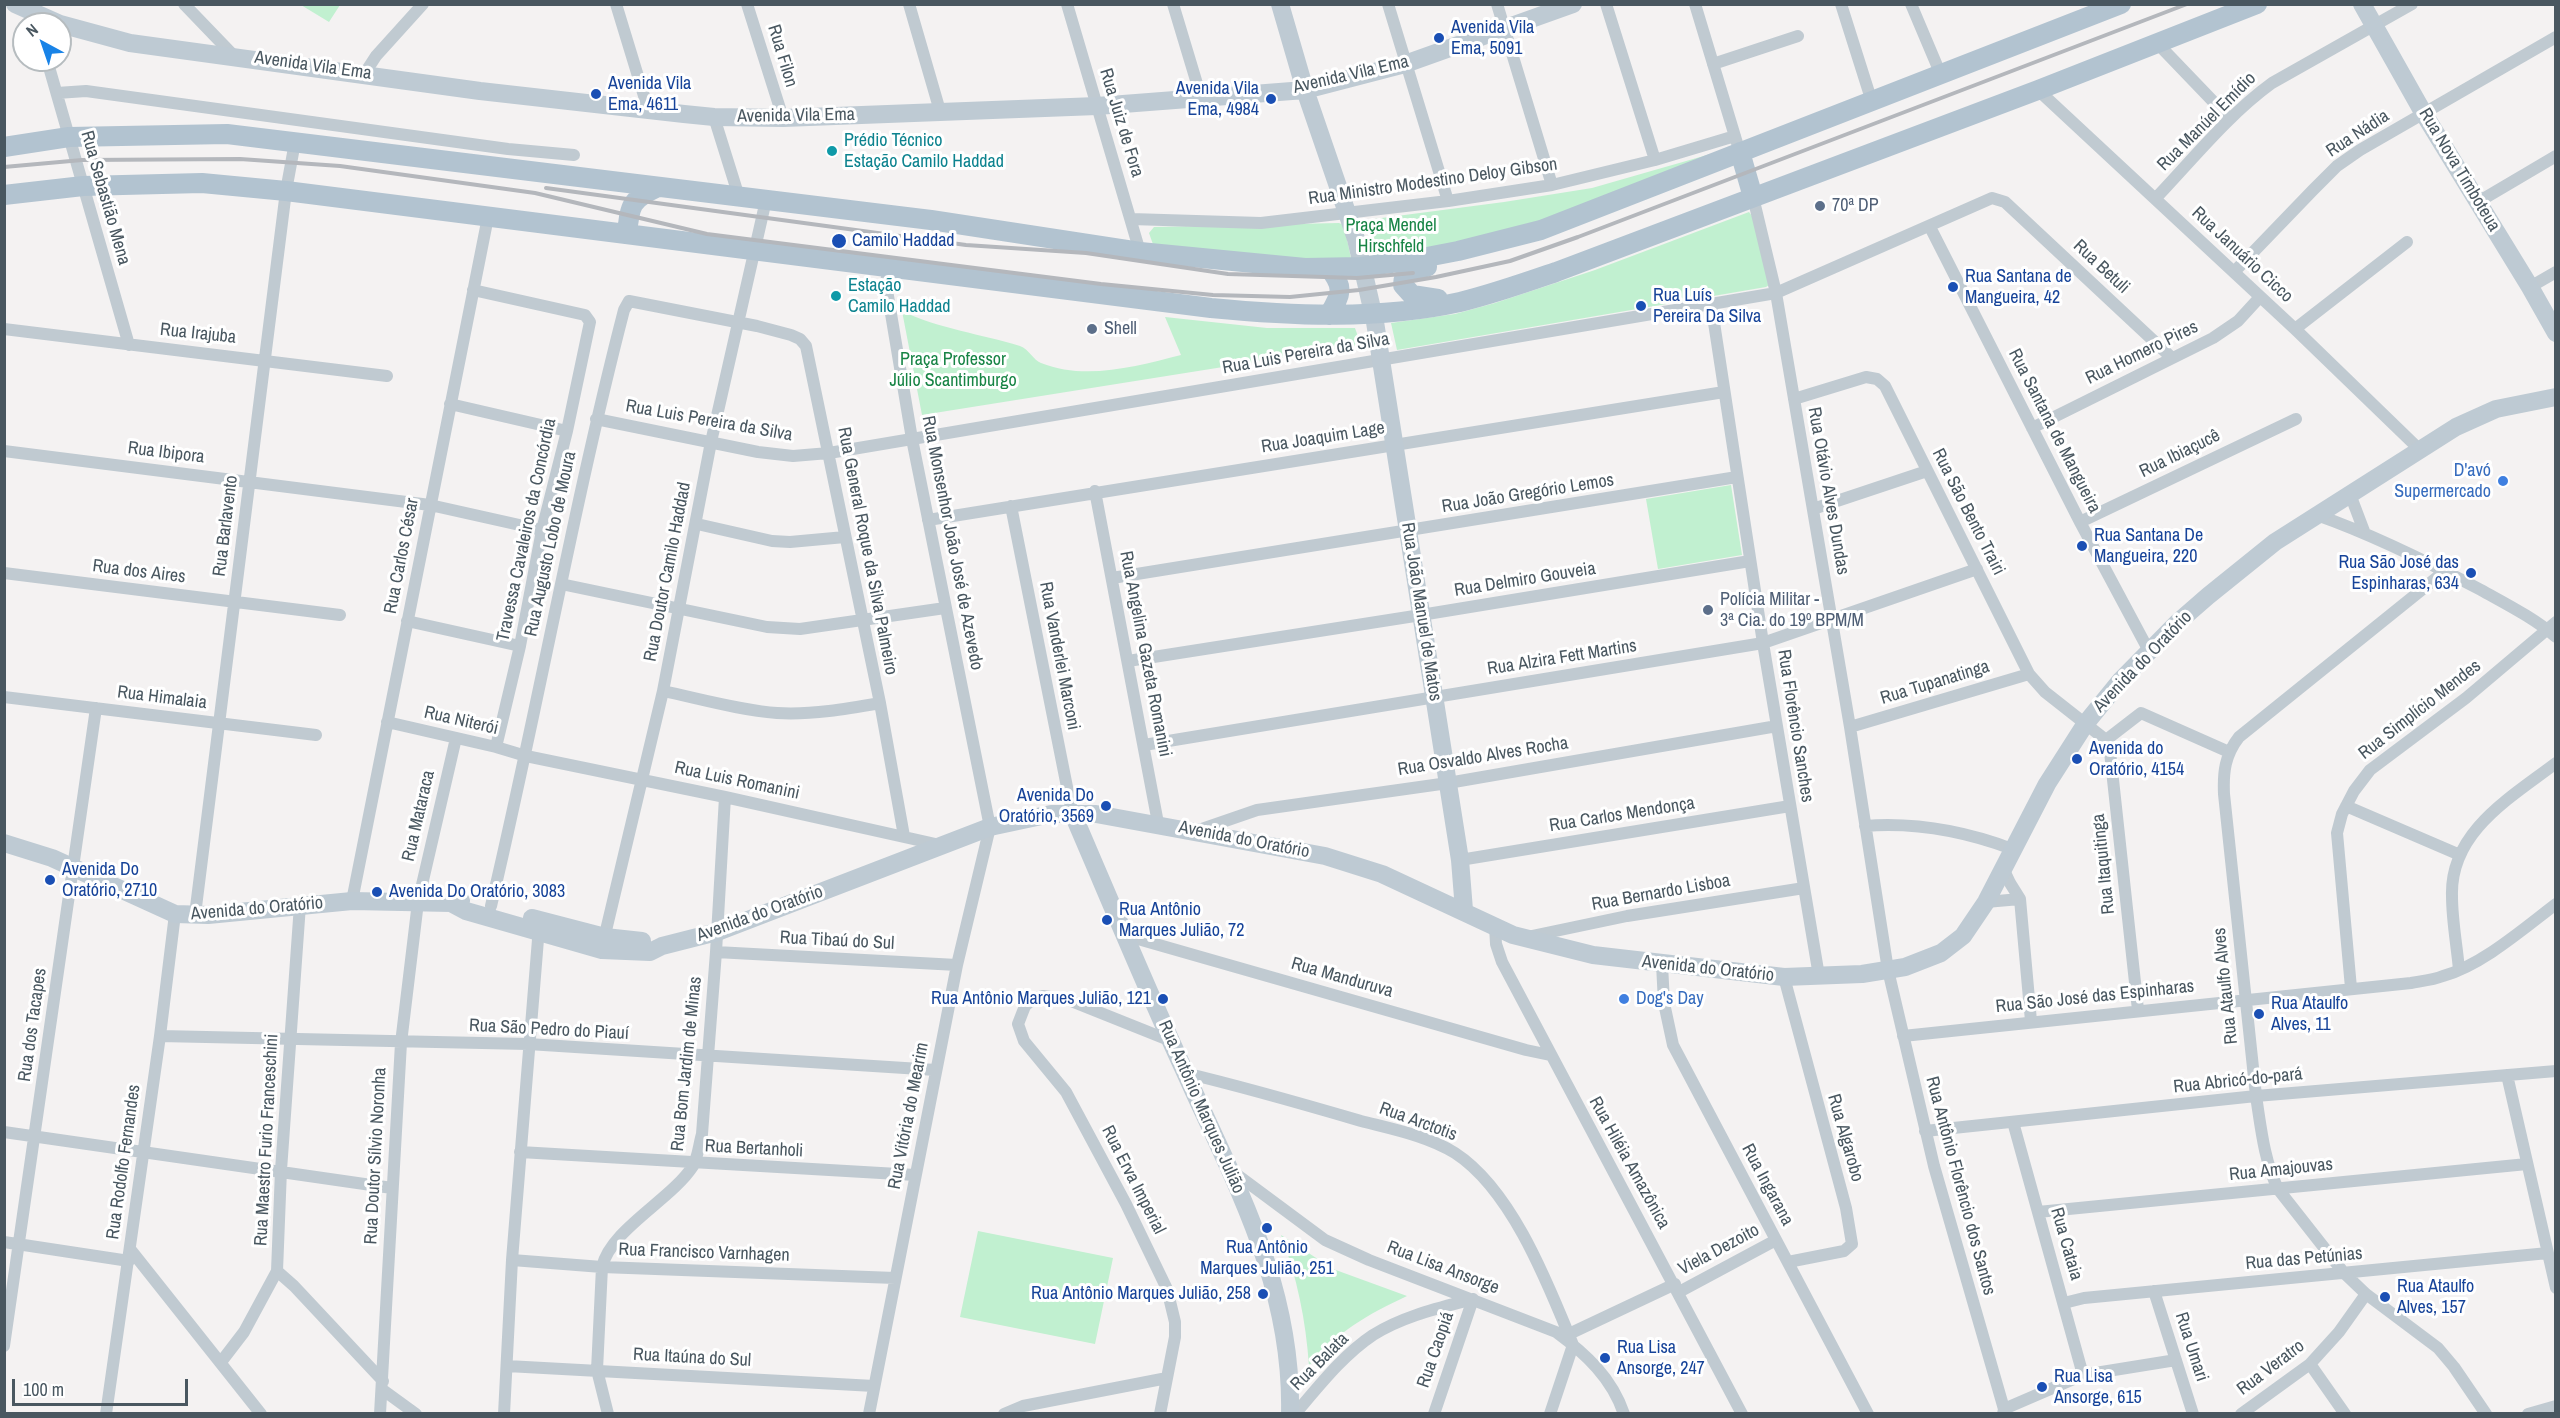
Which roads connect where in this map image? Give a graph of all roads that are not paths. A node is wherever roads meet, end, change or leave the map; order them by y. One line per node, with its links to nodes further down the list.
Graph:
1 (184, 4): 26 (street)
2 (423, 4): 30 (street)
3 (616, 4): 38 (street)
4 (747, 4): 42 (street, Rua Filon)
5 (909, 4): 39 (street)
6 (1067, 4): 37 (street, Rua Juiz de Fora)
7 (1173, 4): 35 (street)
8 (1280, 4): 32 (main road, Rua João Manuel de Matos)
9 (1388, 4): 27 (street)
10 (1497, 4): 22 (street)
11 (1573, 4): 22 (main road, Avenida Vila Ema)
12 (1606, 4): 50 (street)
13 (1695, 4): 28 (street)
14 (1841, 4): 36 (street)
15 (1911, 4): 31 (street)
16 (2121, 4): 31 (main road)
17 (2257, 4): 25 (main road)
18 (2412, 4): 21 (street, Rua Manúel Emídio)
19 (2363, 5): 21 (main road, Rua Nova Timboteua)
20 (72, 27): 26 (main road, Avenida Vila Ema)
21 (2374, 27): 40 (main road, Rua Nova Timboteua); 43 (street, Rua Manúel Emídio)
22 (1503, 29): 27 (main road, Avenida Vila Ema); 51 (street)
23 (1798, 36): 28 (street)
24 (2556, 37): 40 (street, Rua Nádia)
25 (2158, 44): 33 (main road); 43 (street)
26 (234, 56): 30 (main road, Avenida Vila Ema)
27 (1406, 64): 32 (main road, Avenida Vila Ema); 60 (street)
28 (1713, 64): 47 (street)
29 (51, 72): 34 (street, Rua Sebastião Mena)
30 (365, 73): 38 (main road, Avenida Vila Ema)
31 (1941, 75): 36 (main road)
32 (1305, 90): 35 (main road, Avenida Vila Ema); 63 (main road, Rua João Manuel de Matos)
33 (2038, 90): 57 (main road); 58 (street, Rua Januário Cicco)
34 (57, 93): 44 (street, Rua Sebastião Mena); 48 (street)
35 (1201, 97): 37 (main road, Avenida Vila Ema)
36 (1872, 102): 47 (main road)
37 (1097, 106): 39 (main road, Avenida Vila Ema); 65 (street, Rua Juiz de Fora)
38 (648, 109): 41 (main road, Avenida Vila Ema)
39 (940, 111): 42 (main road, Avenida Vila Ema)
40 (2424, 114): 62 (main road, Rua Nova Timboteua); 75 (street, Rua Nádia)
41 (714, 117): 42 (main road, Avenida Vila Ema); 56 (street)
42 (783, 118)
43 (2230, 119): 58 (street, Rua Manúel Emídio)
44 (69, 137): 45 (main road); 46 (main road); 52 (street, Rua Sebastião Mena)
45 (295, 142): 53 (main road); 54 (street, Rua Barlavento)
46 (4, 147)
47 (1733, 149): 50 (street, Rua Ministro Modestino Deloy Gibson); 57 (main road); 67 (main road)
48 (574, 155)
49 (2556, 156): 62 (street)
50 (1655, 160): 51 (street, Rua Ministro Modestino Deloy Gibson)
51 (1552, 185): 60 (street, Rua Ministro Modestino Deloy Gibson)
52 (83, 186): 54 (main road); 55 (main road); 89 (street, Rua Sebastião Mena)
53 (657, 187): 56 (main road); 68 (main road)
54 (286, 191): 64 (main road); 91 (street, Rua Barlavento)
55 (4, 195)
56 (739, 197): 59 (main road)
57 (1753, 197): 79 (street, Rua Otávio Alves Dundas); 81 (main road)
58 (2155, 199): 75 (street, Rua Januário Cicco)
59 (766, 200): 70 (street, Rua Doutor Camilo Haddad); 71 (main road)
60 (1448, 201): 63 (street, Rua Ministro Modestino Deloy Gibson)
61 (2005, 202): 66 (street, Rua Luis Pereira da Silva); 90 (street, Rua Betuli)
62 (2478, 202): 77 (main road, Rua Nova Timboteua)
63 (1348, 214): 65 (street, Rua Ministro Modestino Deloy Gibson); 72 (main road, Rua João Manuel de Matos)
64 (488, 217): 68 (main road); 78 (street, Rua Carlos César)
65 (1131, 219): 71 (street, Rua Juiz de Fora)
66 (1929, 227): 79 (street, Rua Luis Pereira da Silva); 100 (street, Rua Santana de Mangueira)
67 (1541, 230): 72 (main road); 81 (main road)
68 (627, 234): 70 (main road)
69 (2408, 242): 87 (street)
70 (753, 250): 73 (main road); 85 (street, Rua Doutor Camilo Haddad)
71 (1140, 252): 74 (main road)
72 (1364, 266): 74 (main road); 83 (main road, Rua João Manuel de Matos)
73 (894, 268): 84 (main road); 102 (street, Rua Monsenhor João José de Azevedo)
74 (1329, 268): 84 (main road)
75 (2234, 272): 80 (street, Rua Januário Cicco)
76 (2556, 272): 77 (street)
77 (2530, 287): 88 (main road, Rua Nova Timboteua)
78 (473, 290): 97 (street, Rua Carlos César); 101 (street, Travessa Cavaleiros da Concórdia)
79 (1776, 293): 82 (street, Rua Luis Pereira da Silva); 96 (street, Rua Otávio Alves Dundas)
80 (2260, 297): 87 (street, Rua Januário Cicco); 90 (street, Rua Homero Pires)
81 (1457, 302): 83 (main road)
82 (1711, 303): 92 (street, Rua Luis Pereira da Silva); 94 (street, Rua Florêncio Sanches)
83 (1373, 314): 84 (main road); 92 (main road, Rua João Manuel de Matos)
84 (1329, 315)
85 (738, 324): 98 (street, Rua Augusto Lobo de Moura); 103 (street, Rua Doutor Camilo Haddad); 107 (street, Rua General Roque da Silva Palmeiro)
86 (4, 328): 89 (street, Rua Irajuba)
87 (2295, 329): 105 (street, Rua Januário Cicco)
88 (2556, 333)
89 (129, 345): 91 (street, Rua Irajuba)
90 (2172, 358): 100 (street, Rua Homero Pires)
91 (265, 359): 93 (street, Rua Irajuba); 110 (street, Rua Barlavento)
92 (1381, 360): 102 (street, Rua Luis Pereira da Silva); 104 (main road, Rua João Manuel de Matos)
93 (387, 376)
94 (1724, 392): 104 (street, Rua Joaquim Lage); 109 (street, Rua Florêncio Sanches)
95 (2556, 397): 105 (main road, Avenida do Oratório)
96 (1794, 399): 108 (street, Rua São Bento Trairi); 115 (street, Rua Otávio Alves Dundas)
97 (450, 404): 101 (street); 113 (street, Rua Carlos César)
98 (596, 418): 103 (street, Rua Luis Pereira da Silva); 129 (street, Rua Augusto Lobo de Moura)
99 (2296, 419): 118 (street, Rua Ibiaçucê)
100 (2032, 428): 118 (street, Rua Santana de Mangueira)
101 (567, 430): 120 (street, Travessa Cavaleiros da Concórdia)
102 (912, 439): 107 (street, Rua Luis Pereira da Silva); 117 (street, Rua Monsenhor João José de Azevedo)
103 (711, 442): 107 (street, Rua Luis Pereira da Silva); 119 (street, Rua Doutor Camilo Haddad)
104 (1395, 445): 111 (street, Rua Joaquim Lage); 121 (main road, Rua João Manuel de Matos)
105 (2419, 449): 112 (main road, Avenida do Oratório)
106 (4, 451): 110 (street, Rua Ibipora)
107 (829, 453): 123 (street, Rua General Roque da Silva Palmeiro)
108 (1927, 471): 115 (street); 125 (street, Rua São Bento Trairi)
109 (1737, 477): 121 (street, Rua João Gregório Lemos); 124 (street, Rua Florêncio Sanches)
110 (250, 481): 113 (street, Rua Ibipora); 130 (street, Rua Barlavento)
111 (1095, 491): 114 (street, Rua Joaquim Lage); 128 (street, Rua Angelina Gazeta Romanini)
112 (2350, 494): 116 (main road, Avenida do Oratório); 122 (street)
113 (430, 505): 120 (street, Rua Ibipora); 136 (street, Rua Carlos César)
114 (1011, 506): 117 (street, Rua Joaquim Lage); 167 (street, Rua Vanderlei Marconi)
115 (1813, 509): 135 (street, Rua Otávio Alves Dundas)
116 (2318, 515): 122 (street); 141 (main road, Avenida do Oratório)
117 (928, 520): 131 (street, Rua Monsenhor João José de Azevedo)
118 (2080, 522): 141 (street, Rua Santana de Mangueira)
119 (697, 524): 123 (street); 132 (street, Rua Doutor Camilo Haddad)
120 (542, 530): 140 (street, Travessa Cavaleiros da Concórdia)
121 (1408, 531): 128 (street, Rua João Gregório Lemos); 134 (main road, Rua João Manuel de Matos)
122 (2364, 531): 126 (street)
123 (845, 537): 137 (street, Rua General Roque da Silva Palmeiro)
124 (1750, 561): 134 (street, Rua Delmiro Gouveia); 139 (street, Rua Florêncio Sanches)
125 (1977, 569): 135 (street, Rua Alzira Fett Martins); 143 (street, Rua São Bento Trairi)
126 (2445, 571): 138 (street); 159 (street, Rua Ataulfo Alves)
127 (4, 573): 130 (street, Rua dos Aires)
128 (1112, 578): 142 (street, Rua Angelina Gazeta Romanini)
129 (561, 584): 132 (street); 160 (street, Rua Augusto Lobo de Moura)
130 (234, 602): 133 (street, Rua dos Aires); 150 (street, Rua Barlavento)
131 (945, 608): 137 (street); 170 (street, Rua Monsenhor João José de Azevedo)
132 (680, 609): 137 (street); 144 (street, Rua Doutor Camilo Haddad)
133 (340, 615)
134 (1421, 615): 142 (street, Rua Delmiro Gouveia); 146 (main road, Rua João Manuel de Matos)
135 (1832, 619): 139 (street, Rua Alzira Fett Martins); 153 (street, Rua Otávio Alves Dundas)
136 (407, 621): 140 (street); 149 (street, Rua Carlos César)
137 (862, 622): 147 (street, Rua General Roque da Silva Palmeiro)
138 (2553, 629): 166 (street, Rua Simplício Mendes)
139 (1763, 643): 146 (street, Rua Alzira Fett Martins); 152 (street, Rua Florêncio Sanches)
140 (520, 646): 158 (street, Travessa Cavaleiros da Concórdia)
141 (2149, 651): 151 (main road, Avenida do Oratório)
142 (1128, 661): 157 (street, Rua Angelina Gazeta Romanini)
143 (2029, 674): 151 (street, Rua São Bento Trairi); 153 (street, Rua Tupanatinga)
144 (663, 691): 147 (street); 162 (street, Rua Doutor Camilo Haddad)
145 (4, 696): 148 (street, Rua Himalaia)
146 (1434, 697): 157 (street, Rua Alzira Fett Martins); 163 (main road, Rua João Manuel de Matos)
147 (880, 703): 172 (street, Rua General Roque da Silva Palmeiro)
148 (96, 708): 150 (street, Rua Himalaia); 178 (street, Rua dos Tacapes)
149 (387, 722): 155 (street, Rua Niterói); 182 (street, Rua Carlos César)
150 (219, 723): 154 (street, Rua Himalaia); 191 (street, Rua Barlavento)
151 (2086, 723): 156 (street); 175 (main road, Avenida do Oratório)
152 (1777, 726): 163 (street, Rua Osvaldo Alves Rocha); 165 (street, Rua Florêncio Sanches)
153 (1850, 727): 169 (street, Rua Otávio Alves Dundas)
154 (316, 735)
155 (456, 738): 158 (street, Rua Niterói); 183 (street, Rua Mataraca)
156 (2106, 740): 159 (street); 207 (street, Rua Itaquitinga)
157 (1144, 745): 168 (street, Rua Angelina Gazeta Romanini)
158 (496, 747): 160 (street, Rua Niterói)
159 (2229, 752): 206 (street, Rua Ataulfo Alves)
160 (526, 756): 162 (street, Rua Luis Romanini); 188 (street, Rua Augusto Lobo de Moura)
161 (2556, 763): 176 (street)
162 (641, 779): 164 (street, Rua Luis Romanini); 197 (street, Rua Doutor Camilo Haddad)
163 (1448, 783): 171 (street, Rua Osvaldo Alves Rocha); 177 (main road, Rua João Manuel de Matos)
164 (724, 797): 172 (street, Rua Luis Romanini); 194 (street, Rua Bom Jardim de Minas)
165 (1790, 806): 177 (street, Rua Carlos Mendonça); 180 (street, Rua Florêncio Sanches)
166 (2346, 806): 176 (street); 205 (street, Rua Simplício Mendes)
167 (1072, 812): 168 (main road, Avenida do Oratório); 170 (main road, Avenida do Oratório); 195 (main road, Rua Antônio Marques Julião)
168 (1158, 823): 171 (main road, Avenida do Oratório)
169 (1866, 826): 175 (street); 201 (street, Rua Otávio Alves Dundas)
170 (990, 827): 174 (main road, Avenida do Oratório); 200 (street, Rua Vitória do Mearim)
171 (1196, 831): 189 (main road, Avenida do Oratório)
172 (904, 836): 174 (street, Rua Luis Romanini)
173 (4, 843): 178 (main road, Avenida do Oratório)
174 (940, 845): 194 (main road, Avenida do Oratório)
175 (2012, 849): 179 (main road, Avenida do Oratório)
176 (2460, 855): 202 (street)
177 (1460, 860): 189 (main road, Rua João Manuel de Matos)
178 (73, 868): 190 (main road, Avenida do Oratório); 225 (street, Rua dos Tacapes)
179 (2004, 868): 181 (street); 184 (main road, Avenida do Oratório)
180 (1803, 888): 196 (street, Rua Bernardo Lisboa); 203 (street, Rua Florêncio Sanches)
181 (2020, 899): 184 (street); 208 (street)
182 (352, 901): 183 (main road, Avenida do Oratório); 187 (main road, Avenida do Oratório)
183 (418, 902): 185 (main road, Avenida do Oratório); 213 (street, Rua Doutor Sílvio Noronha)
184 (1986, 902): 201 (main road, Avenida do Oratório)
185 (451, 903): 188 (main road, Avenida do Oratório); 192 (main road, Avenida do Oratório)
186 (2556, 904): 202 (street, Rua São José das Espinharas)
187 (300, 905): 191 (main road, Avenida do Oratório); 211 (street, Rua Maestro Furio Franceschini)
188 (491, 906): 192 (main road, Avenida do Oratório)
189 (1464, 910): 193 (main road, Avenida do Oratório)
190 (175, 914): 191 (main road, Avenida do Oratório); 209 (street, Rua Rodolfo Fernandes)
191 (195, 915)
192 (539, 926): 197 (main road, Avenida do Oratório); 214 (street)
193 (1495, 926): 196 (main road, Avenida do Oratório); 215 (street, Rua Hiléia Amazônica)
194 (717, 932): 197 (main road, Avenida do Oratório); 198 (street, Rua Bom Jardim de Minas)
195 (1124, 935): 212 (main road, Rua Antônio Marques Julião); 215 (street, Rua Manduruva)
196 (1524, 938): 199 (main road, Avenida do Oratório)
197 (603, 944)
198 (716, 952): 200 (street, Rua Tibaú do Sul); 216 (street, Rua Bom Jardim de Minas)
199 (1662, 964): 204 (main road, Avenida do Oratório); 236 (street, Rua Ingarana)
200 (957, 965): 217 (street, Rua Vitória do Mearim)
201 (1888, 970): 203 (main road, Avenida do Oratório); 210 (street, Rua Antônio Florêncio dos Santos)
202 (2459, 970): 205 (street, Rua São José das Espinharas)
203 (1819, 976): 204 (main road, Avenida do Oratório)
204 (1784, 977): 242 (street, Rua Algarobo)
205 (2351, 988): 206 (street, Rua São José das Espinharas)
206 (2244, 999): 207 (street, Rua São José das Espinharas); 221 (street, Rua Ataulfo Alves)
207 (2138, 1010): 208 (street, Rua São José das Espinharas)
208 (2031, 1022): 210 (street, Rua São José das Espinharas)
209 (160, 1036): 211 (street, Rua São Pedro do Piauí); 226 (street, Rua Rodolfo Fernandes)
210 (1903, 1036): 223 (street, Rua Antônio Florêncio dos Santos)
211 (291, 1038): 213 (street, Rua São Pedro do Piauí); 230 (street, Rua Maestro Furio Franceschini)
212 (1171, 1041): 219 (main road, Rua Antônio Marques Julião); 261 (street, Rua Erva Imperial)
213 (401, 1043): 214 (street, Rua São Pedro do Piauí); 233 (street, Rua Doutor Sílvio Noronha)
214 (528, 1044): 216 (street, Rua São Pedro do Piauí); 227 (street)
215 (1550, 1055): 247 (street, Rua Hiléia Amazônica)
216 (708, 1056): 217 (street, Rua São Pedro do Piauí); 228 (street, Rua Bom Jardim de Minas)
217 (936, 1070): 232 (street, Rua Vitória do Mearim)
218 (2556, 1071): 220 (street, Rua Abricó-do-pará)
219 (1185, 1073): 231 (main road, Rua Antônio Marques Julião); 253 (street, Rua Arctotis)
220 (2507, 1075): 221 (street, Rua Abricó-do-pará); 229 (street)
221 (2256, 1096): 222 (street, Rua Abricó-do-pará); 234 (street, Rua Ataulfo Alves)
222 (2013, 1122): 223 (street, Rua Abricó-do-pará); 235 (street, Rua Cataia)
223 (1925, 1131): 266 (street, Rua Antônio Florêncio dos Santos)
224 (4, 1132): 225 (street)
225 (36, 1136): 226 (street); 238 (street, Rua dos Tacapes)
226 (143, 1150): 230 (street); 240 (street, Rua Rodolfo Fernandes)
227 (520, 1152): 228 (street, Rua Bertanholi); 241 (street)
228 (695, 1164): 232 (street, Rua Bertanholi); 243 (street, Rua Bom Jardim de Minas)
229 (2527, 1164): 234 (street, Rua Amajouvas); 239 (street)
230 (281, 1170): 233 (street); 244 (street, Rua Maestro Furio Franceschini)
231 (1231, 1170): 251 (street, Rua Lisa Ansorge); 277 (main road, Rua Antônio Marques Julião)
232 (915, 1175): 246 (street, Rua Vitória do Mearim)
233 (392, 1188): 262 (street, Rua Doutor Sílvio Noronha)
234 (2278, 1189): 235 (street, Rua Amajouvas); 245 (street, Rua Ataulfo Alves)
235 (2038, 1212): 252 (street, Rua Cataia)
236 (1776, 1240): 242 (street, Rua Ingarana); 247 (street, Viela Dezoito)
237 (4, 1242): 238 (street)
238 (20, 1244): 240 (street); 254 (street, Rua dos Tacapes)
239 (2548, 1253): 245 (street, Rua das Petúnias); 248 (street)
240 (129, 1255): 256 (street); 267 (street, Rua Rodolfo Fernandes)
241 (512, 1260): 243 (street, Rua Francisco Varnhagen); 258 (street)
242 (1788, 1262): 283 (street, Rua Ingarana)
243 (602, 1267): 246 (street, Rua Francisco Varnhagen); 259 (street, Rua Bom Jardim de Minas)
244 (277, 1271): 256 (street, Rua Maestro Furio Franceschini); 262 (street)
245 (2344, 1273): 249 (street, Rua das Petúnias); 250 (street, Rua Ataulfo Alves)
246 (895, 1278): 263 (street, Rua Vitória do Mearim)
247 (1677, 1288): 253 (street, Viela Dezoito); 282 (street, Rua Hiléia Amazônica)
248 (2556, 1288)
249 (2154, 1291): 252 (street, Rua das Petúnias); 255 (street, Rua Umari)
250 (2366, 1294): 257 (street, Rua Veratro); 287 (street, Rua Ataulfo Alves)
251 (1473, 1299): 253 (street, Rua Lisa Ansorge); 278 (street, Rua Balata); 279 (street, Rua Caopiá)
252 (2064, 1303): 260 (street, Rua Cataia)
253 (1571, 1340): 280 (street); 281 (street, Rua Lisa Ansorge)
254 (4, 1346)
255 (2176, 1360): 260 (street); 284 (street, Rua Umari)
256 (221, 1362): 268 (street)
257 (2310, 1364): 285 (street, Rua Veratro); 286 (street)
258 (507, 1366): 259 (street, Rua Itaúna do Sul); 271 (street)
259 (597, 1370): 263 (street, Rua Itaúna do Sul); 272 (street, Rua Bom Jardim de Minas)
260 (2083, 1375): 266 (street)
261 (1167, 1378): 264 (street); 276 (street)
262 (383, 1386): 269 (street, Rua Doutor Sílvio Noronha); 270 (street)
263 (874, 1386): 273 (street, Rua Vitória do Mearim)
264 (1053, 1400): 274 (street); 275 (street)
265 (2556, 1406): 288 (street)
266 (2003, 1411)
267 (106, 1413)
268 (261, 1413)
269 (380, 1413)
270 (416, 1413)
271 (504, 1413)
272 (608, 1413)
273 (869, 1413)
274 (1004, 1413)
275 (1051, 1413)
276 (1160, 1413)
277 (1290, 1413)
278 (1295, 1413)
279 (1434, 1413)
280 (1550, 1413)
281 (1624, 1413)
282 (1742, 1413)
283 (1868, 1413)
284 (2193, 1413)
285 (2241, 1413)
286 (2345, 1413)
287 (2486, 1413)
288 (2528, 1413)

